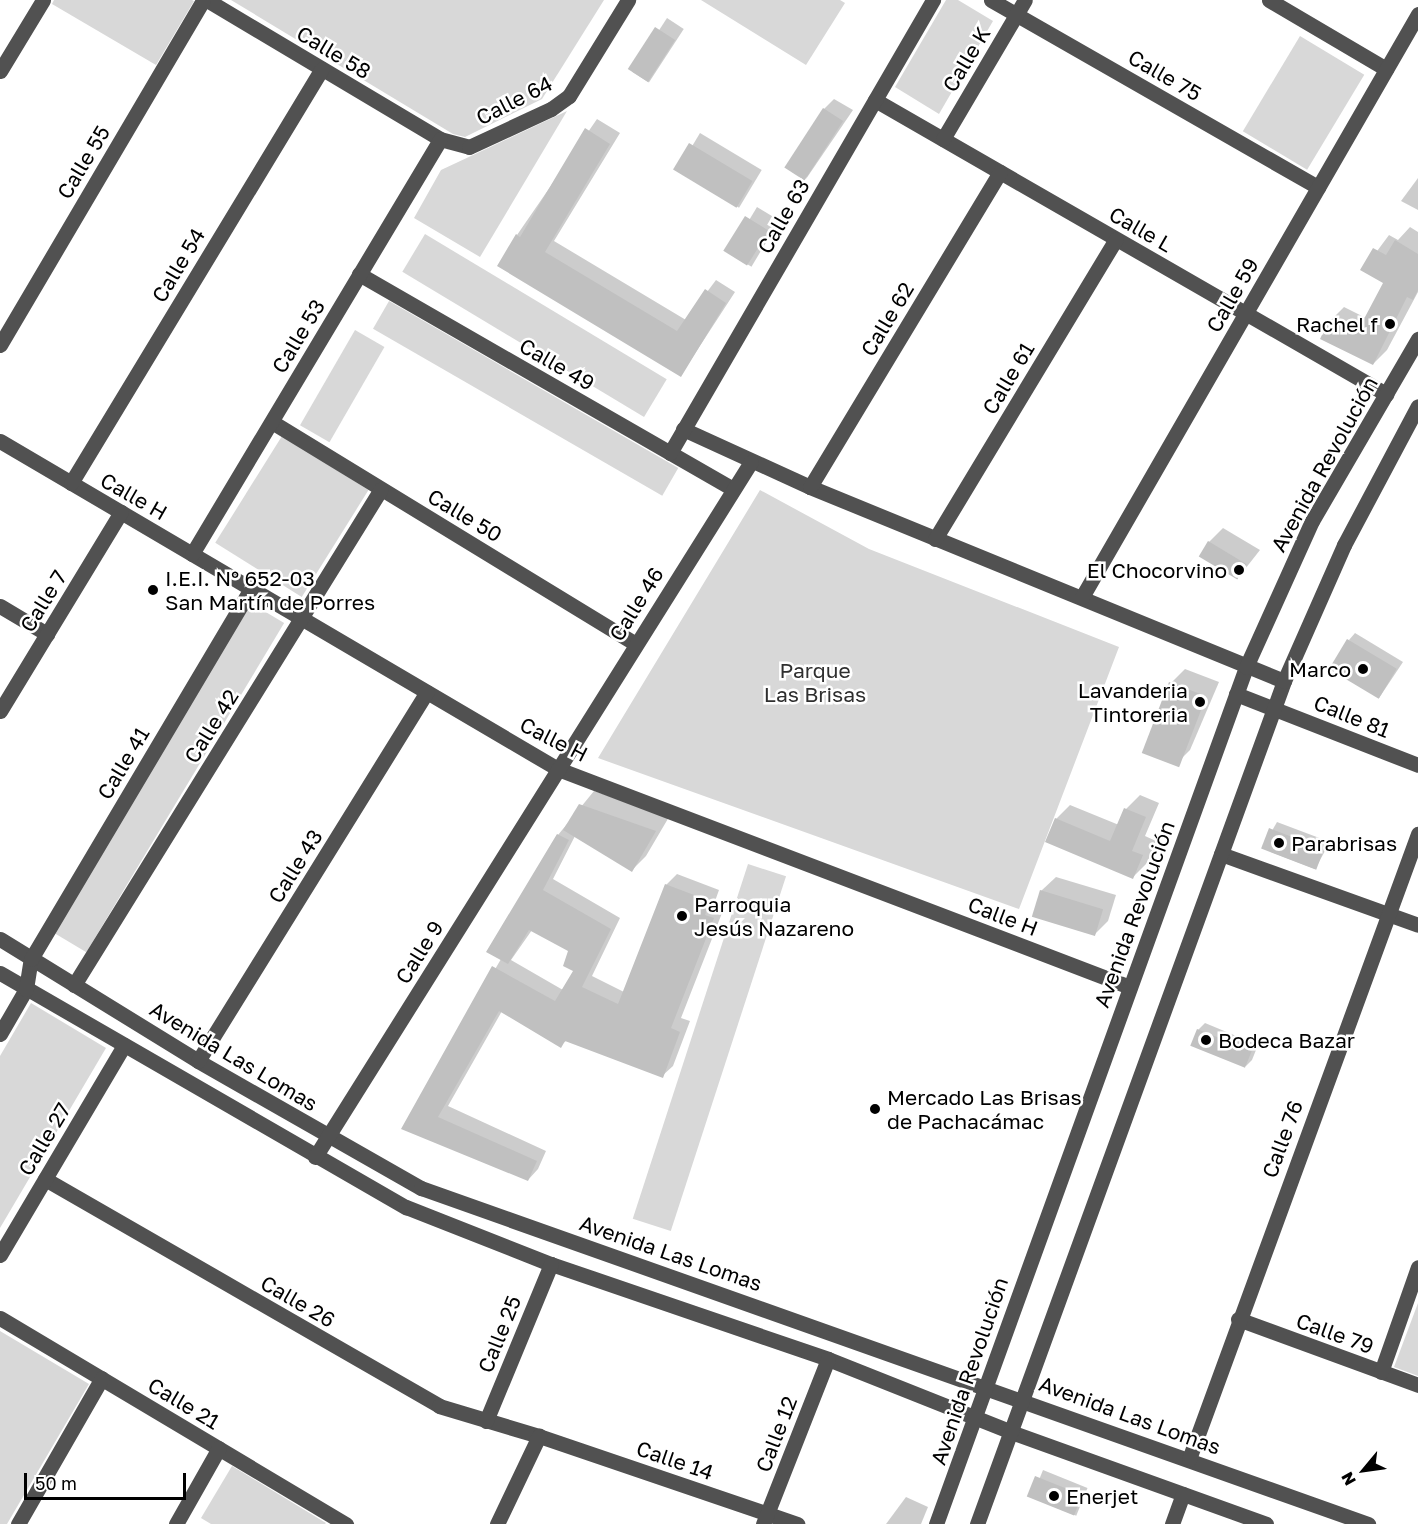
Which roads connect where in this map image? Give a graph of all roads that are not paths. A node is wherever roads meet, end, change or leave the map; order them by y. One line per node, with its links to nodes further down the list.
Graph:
1 (43, 0): 12 (street)
2 (205, 0): 10 (street, Calle 58); 22 (street, Calle 55)
3 (628, 0): 14 (street, Calle 64)
4 (933, 0): 13 (street, Calle 63)
5 (991, 0): 9 (street, Calle 75)
6 (1025, 0): 9 (street, Calle K)
7 (1269, 0): 11 (street)
8 (1418, 14): 11 (street, Calle 59)
9 (1016, 15): 15 (street, Calle K); 17 (street, Calle 75)
10 (322, 69): 14 (street, Calle 58); 30 (street, Calle 54)
11 (1386, 69): 17 (street, Calle 59)
12 (0, 71)
13 (875, 100): 15 (street, Calle L); 26 (street, Calle 63)
14 (440, 139): 19 (street, Calle 53)
15 (943, 139): 16 (street, Calle L)
16 (1000, 172): 18 (street, Calle L); 31 (street, Calle 62)
17 (1318, 187): 20 (street, Calle 59)
18 (1116, 239): 20 (street, Calle L); 35 (street, Calle 61)
19 (359, 274): 25 (street, Calle 53); 28 (street, Calle 49)
20 (1245, 313): 23 (street, Calle L); 38 (street, Calle 59)
21 (1418, 339): 23 (street, Avenida Revolución)
22 (0, 345)
23 (1386, 394): 43 (street, Avenida Revolución)
24 (1418, 406): 44 (street)
25 (272, 422): 32 (street, Calle 50); 36 (street, Calle 53)
26 (683, 429): 28 (street, Calle 63); 29 (street)
27 (0, 441): 30 (street, Calle H)
28 (670, 453): 33 (street, Calle 49)
29 (751, 462): 31 (street); 33 (street, Calle 46)
30 (71, 483): 34 (street, Calle H)
31 (810, 487): 35 (street)
32 (381, 489): 40 (street, Calle 42); 42 (street, Calle 50)
33 (733, 489): 42 (street, Calle 46)
34 (121, 513): 36 (street, Calle H); 41 (street, Calle 7)
35 (935, 539): 38 (street)
36 (192, 554): 37 (street, Calle H)
37 (251, 589): 40 (street, Calle H); 56 (street, Calle 41)
38 (1082, 597): 43 (street)
39 (0, 606): 41 (street)
40 (303, 620): 45 (street, Calle H); 58 (street, Calle 42)
41 (47, 633): 48 (street, Calle 7)
42 (636, 644): 50 (street, Calle 46)
43 (1246, 667): 44 (street); 46 (street, Avenida Revolución)
44 (1284, 681): 47 (street)
45 (427, 692): 50 (street, Calle H); 63 (street, Calle 43)
46 (1236, 694): 47 (street, Calle 81); 59 (street, Avenida Revolución)
47 (1274, 708): 49 (street, Calle 81); 52 (street)
48 (0, 711)
49 (1418, 765)
50 (558, 769): 59 (street, Calle H); 64 (street, Calle 9)
51 (1418, 834): 53 (street, Calle 76)
52 (1221, 854): 53 (street); 77 (street)
53 (1388, 915): 54 (street); 71 (street, Calle 76)
54 (1418, 925)
55 (0, 939): 56 (street, Avenida Las Lomas)
56 (31, 959): 58 (street, Avenida Las Lomas); 60 (street)
57 (0, 973): 60 (street)
58 (74, 985): 63 (street, Avenida Las Lomas)
59 (1130, 987): 75 (street, Avenida Revolución)
60 (26, 989): 61 (street); 62 (street)
61 (0, 1034)
62 (124, 1045): 65 (street); 66 (street, Calle 27)
63 (198, 1061): 64 (street, Avenida Las Lomas)
64 (328, 1136): 65 (street, Calle 9); 75 (street, Avenida Las Lomas)
65 (315, 1157): 68 (street)
66 (45, 1179): 67 (street, Calle 27); 79 (street, Calle 26)
67 (0, 1255)
68 (551, 1263): 72 (street); 79 (street, Calle 25)
69 (1418, 1267): 73 (street)
70 (0, 1318): 74 (street, Calle 21)
71 (1238, 1319): 73 (street, Calle 79); 83 (street, Calle 76)
72 (828, 1359): 78 (street); 85 (street, Calle 12)
73 (1381, 1372): 76 (street, Calle 79)
74 (102, 1378): 82 (street, Calle 21); 87 (street)
75 (985, 1385): 77 (street, Avenida Las Lomas); 78 (street, Avenida Revolución)
76 (1418, 1385)
77 (1024, 1399): 80 (street); 83 (street, Avenida Las Lomas)
78 (976, 1417): 80 (street); 91 (street, Avenida Revolución)
79 (486, 1421): 81 (street, Calle 26)
80 (1011, 1432): 84 (street); 92 (street)
81 (539, 1436): 85 (street, Calle 14); 89 (street)
82 (219, 1448): 86 (street); 88 (street, Calle 21)
83 (1189, 1459): 95 (street, Avenida Las Lomas)
84 (1183, 1494): 93 (street); 94 (street)
85 (765, 1519): 90 (street, Calle 14)
86 (183, 1521)
87 (18, 1524)
88 (344, 1524)
89 (497, 1524)
90 (797, 1524)
91 (936, 1524)
92 (977, 1524)
93 (1172, 1524)
94 (1266, 1524)
95 (1368, 1524)

